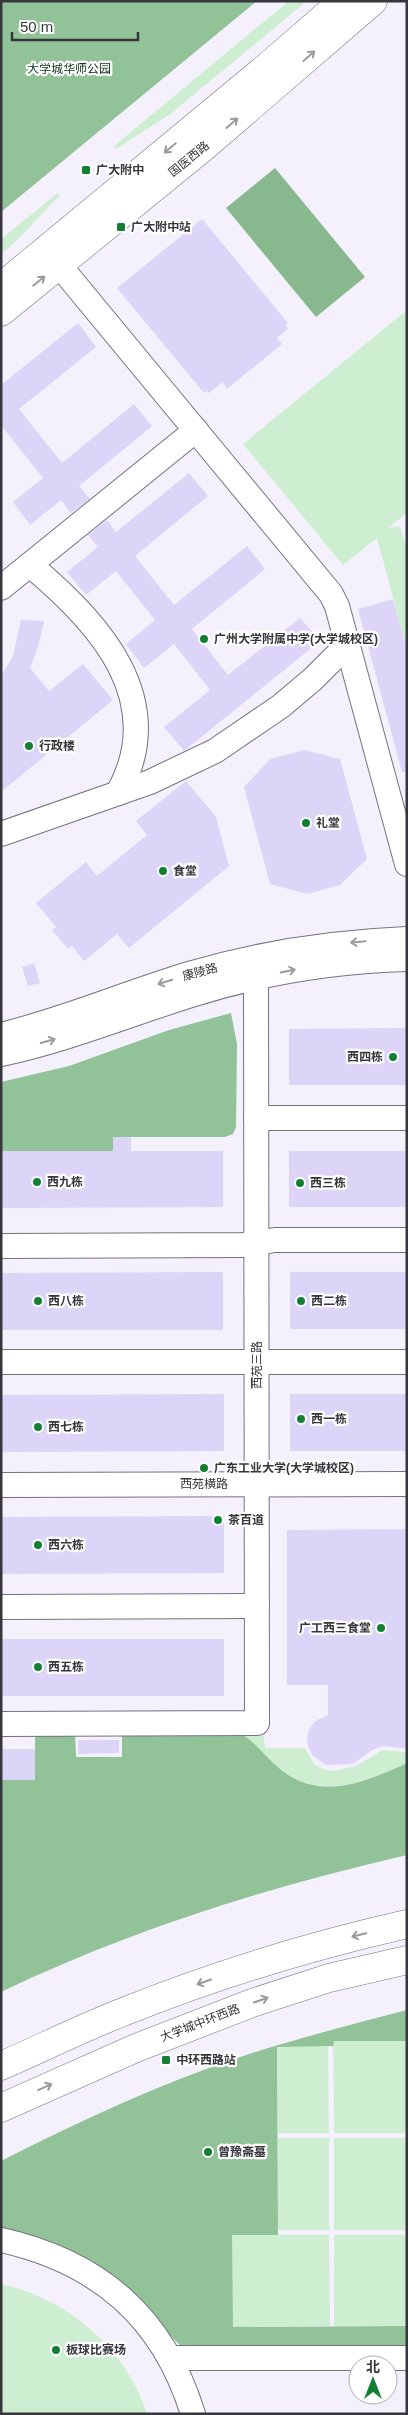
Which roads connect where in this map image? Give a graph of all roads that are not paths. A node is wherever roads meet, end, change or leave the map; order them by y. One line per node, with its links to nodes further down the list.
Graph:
1 (343, 1): 4 (main road, 国医西路, one-way to 4)
2 (373, 1): 3 (main road, 国医西路, one-way to 2)
3 (60, 265): 5 (main road, 国医西路, one-way to 3); 6 (street)
4 (1, 287)
5 (1, 312)
6 (196, 430): 7 (street); 9 (street)
7 (30, 564): 8 (street); 10 (street)
8 (1, 588)
9 (347, 645): 10 (street); 12 (street)
10 (118, 793): 11 (street)
11 (1, 834)
12 (407, 864)
13 (407, 939): 16 (street, 康陵路, one-way to 16)
14 (407, 958): 15 (street, 康陵路, one-way to 14)
15 (256, 978): 17 (street, 康陵路, one-way to 15); 18 (street, 西苑三路)
16 (1, 1035)
17 (1, 1054)
18 (256, 1118): 19 (street); 21 (street, 西苑三路)
19 (407, 1118)
20 (407, 1240): 21 (street)
21 (257, 1243): 22 (street); 24 (street, 西苑三路)
22 (1, 1246)
23 (1, 1362): 24 (street)
24 (257, 1362): 25 (street); 26 (street, 西苑三路)
25 (407, 1362)
26 (257, 1484): 27 (street, 西苑横路); 28 (street, 西苑横路); 29 (street, 西苑三路)
27 (407, 1484)
28 (1, 1485)
29 (257, 1606): 30 (street); 31 (street, 西苑三路)
30 (1, 1607)
31 (1, 1724)
32 (407, 1924): 34 (main road, one-way to 34)
33 (407, 1960): 35 (main road, 大学城中环西路, one-way to 33)
34 (1, 2066)
35 (1, 2108)
36 (1, 2240): 37 (street)
37 (170, 2358): 38 (street); 39 (street)
38 (407, 2358)
39 (193, 2414)

